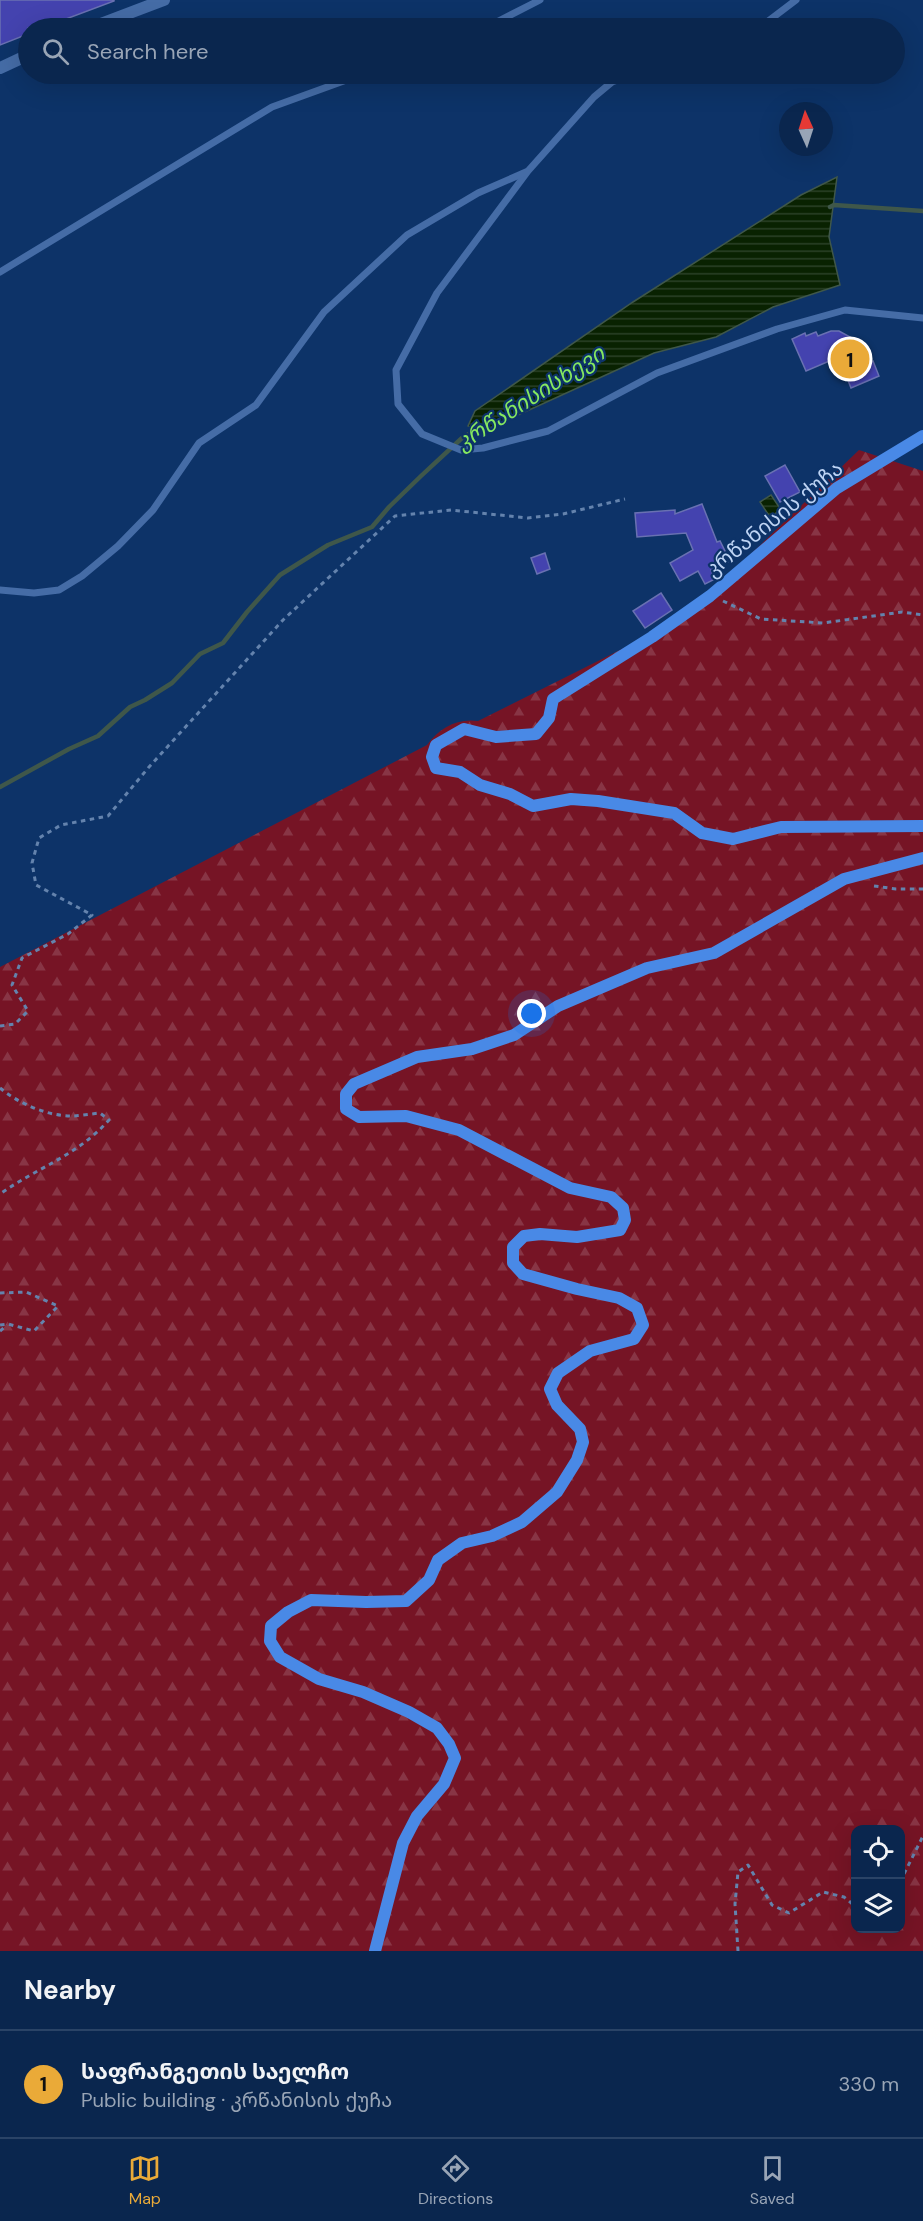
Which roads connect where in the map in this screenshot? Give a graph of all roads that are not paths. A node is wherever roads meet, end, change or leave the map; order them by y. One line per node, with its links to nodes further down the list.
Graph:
1 (164, 0): 4 (street)
2 (540, 0): 5 (lane)
3 (796, 0): 6 (lane)
4 (116, 18)
5 (504, 18)
6 (772, 18)
7 (18, 60): 8 (street)
8 (0, 68)
9 (335, 84): 12 (lane)
10 (610, 84): 11 (lane)
11 (528, 171): 13 (lane); 15 (lane)
12 (0, 272)
13 (923, 318)
14 (923, 436): 16 (street, კრწანისის ქუჩა)
15 (0, 590)
16 (923, 826)
17 (923, 858): 18 (street)
18 (375, 1951)

